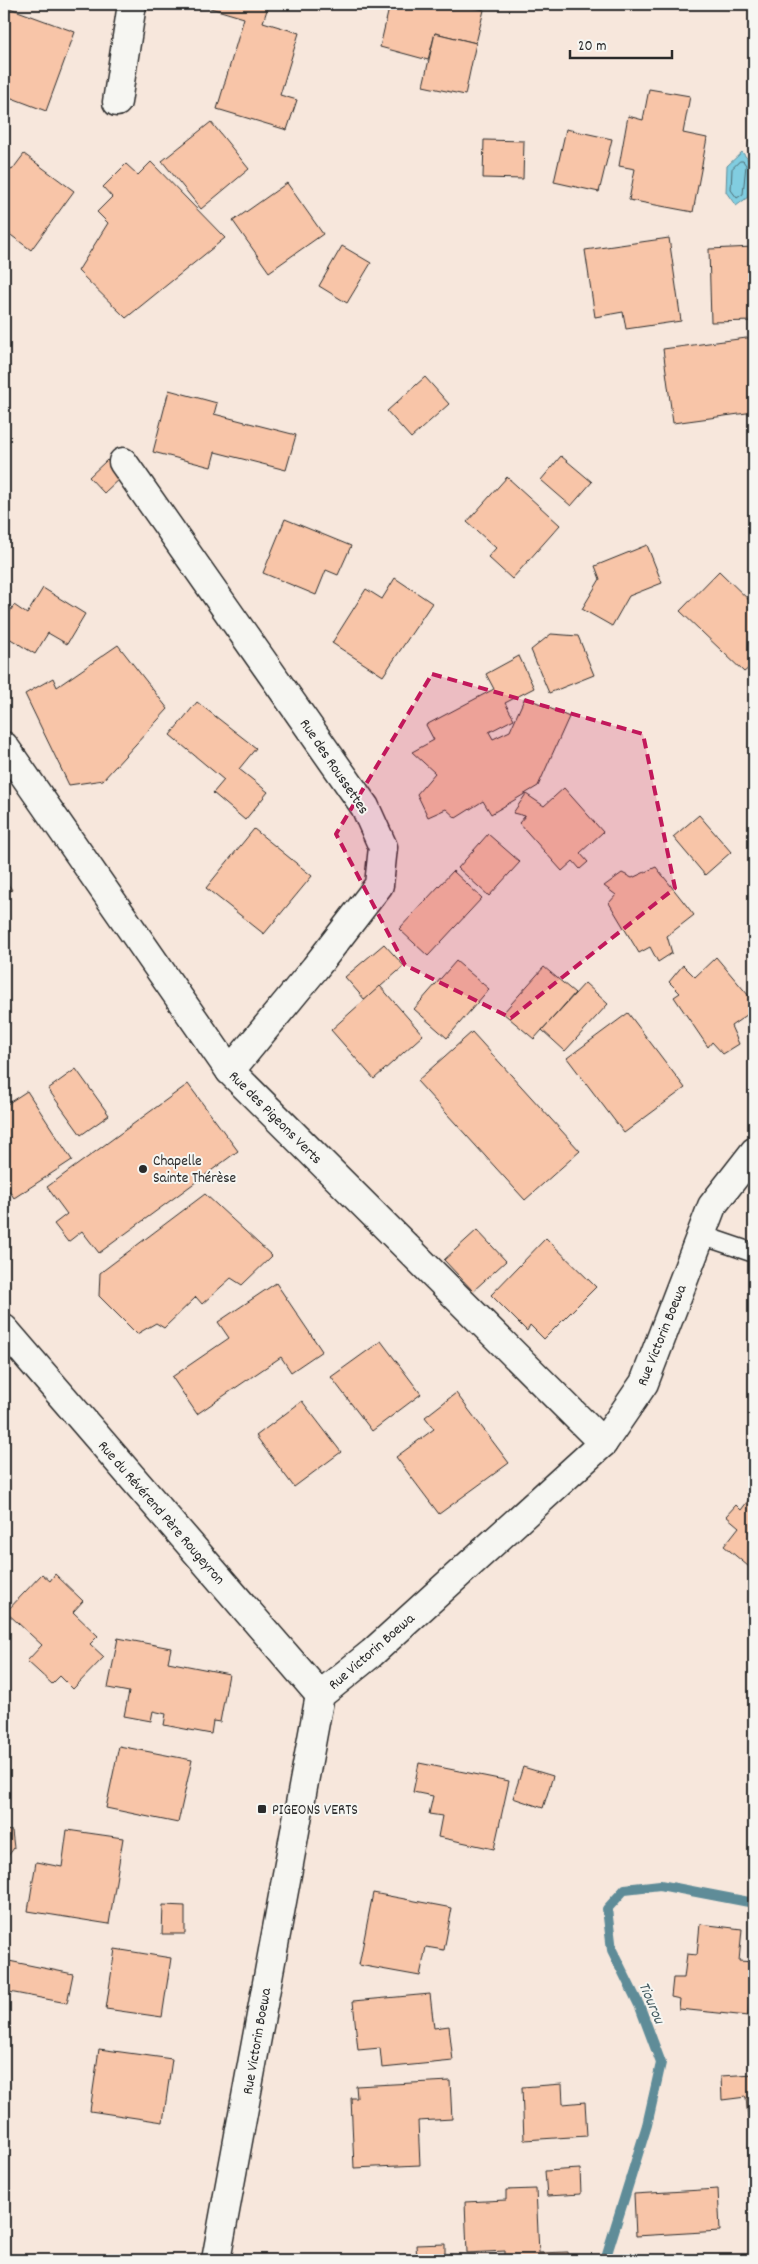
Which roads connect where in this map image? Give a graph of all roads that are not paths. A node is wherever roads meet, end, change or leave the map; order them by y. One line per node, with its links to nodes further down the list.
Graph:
1 (132, 4): 2 (street)
2 (117, 102)
3 (124, 462): 5 (street, Rue des Roussettes)
4 (4, 746): 5 (street, Rue des Pigeons Verts)
5 (230, 1071): 10 (street, Rue des Pigeons Verts)
6 (754, 1152): 7 (street, Rue Victorin Boewa)
7 (701, 1235): 8 (lane); 10 (street, Rue Victorin Boewa)
8 (754, 1253)
9 (4, 1329): 11 (street, Rue du Révérend Père Rougeyron)
10 (603, 1443): 11 (street, Rue Victorin Boewa)
11 (320, 1695): 12 (street, Rue Victorin Boewa)
12 (216, 2260)

